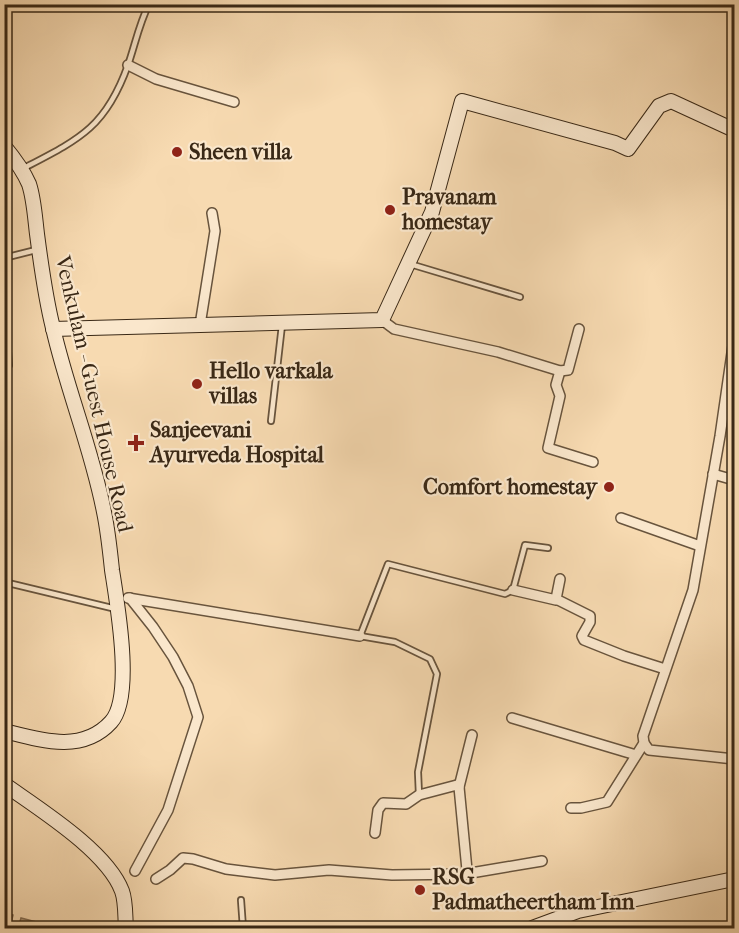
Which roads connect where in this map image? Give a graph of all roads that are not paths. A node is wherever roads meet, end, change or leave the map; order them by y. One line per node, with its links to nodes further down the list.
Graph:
1 (149, 4): 2 (lane)
2 (128, 65): 3 (street); 6 (lane)
3 (234, 102)
4 (735, 130): 10 (main road)
5 (4, 146): 6 (main road, Venkulam - Guest House Road)
6 (22, 169): 8 (main road, Venkulam - Guest House Road)
7 (212, 213): 15 (street)
8 (39, 250): 9 (lane); 16 (main road, Venkulam - Guest House Road)
9 (4, 258)
10 (408, 263): 12 (lane); 13 (main road)
11 (4, 297): 19 (lane)
12 (520, 297)
13 (382, 320): 14 (main road); 20 (street)
14 (282, 323): 15 (main road); 21 (lane)
15 (200, 325): 16 (main road)
16 (53, 329): 32 (main road, Venkulam - Guest House Road)
17 (579, 329): 20 (street)
18 (735, 339): 23 (street)
19 (9, 365)
20 (560, 371): 22 (street)
21 (271, 421)
22 (593, 462)
23 (713, 474): 24 (street); 26 (street)
24 (735, 480)
25 (621, 518): 26 (street)
26 (700, 546): 34 (street)
27 (548, 548): 30 (lane)
28 (560, 579): 31 (street)
29 (4, 582): 32 (lane)
30 (513, 590): 31 (street); 33 (lane)
31 (556, 600): 34 (street)
32 (122, 602): 33 (street); 36 (main road, Venkulam - Guest House Road); 47 (street)
33 (360, 636): 43 (lane)
34 (665, 669): 38 (street)
35 (512, 718): 39 (street)
36 (4, 731)
37 (472, 735): 42 (street)
38 (644, 743): 39 (street); 40 (street)
39 (636, 755): 44 (street)
40 (735, 759)
41 (4, 784): 52 (main road)
42 (459, 787): 43 (street); 48 (street)
43 (419, 795): 45 (street)
44 (571, 808)
45 (375, 832)
46 (542, 861): 48 (street)
47 (135, 871)
48 (465, 874): 49 (street)
49 (156, 879)
50 (735, 879): 54 (main road)
51 (241, 900): 53 (lane)
52 (126, 928)
53 (243, 928)
54 (532, 928)

